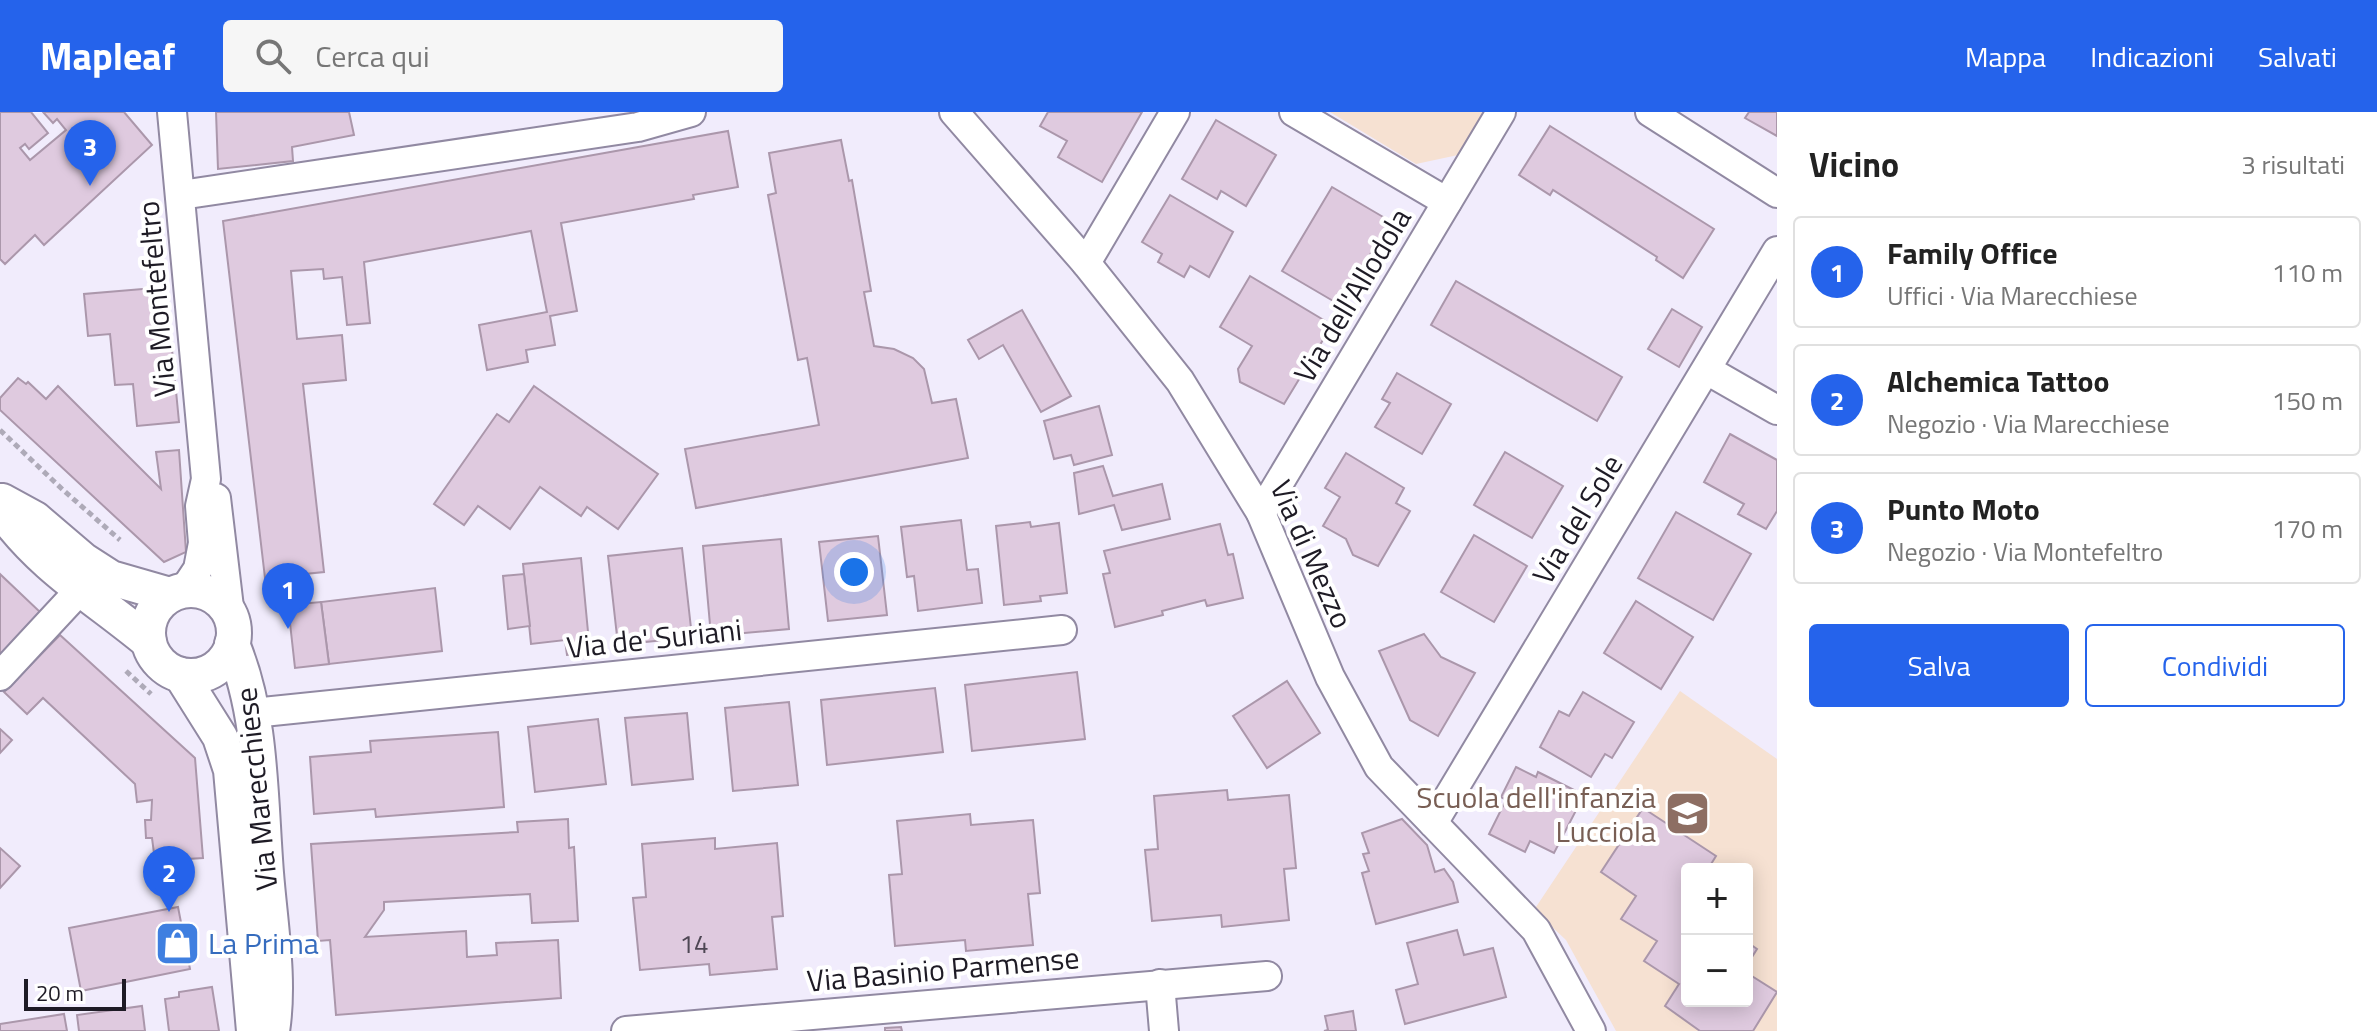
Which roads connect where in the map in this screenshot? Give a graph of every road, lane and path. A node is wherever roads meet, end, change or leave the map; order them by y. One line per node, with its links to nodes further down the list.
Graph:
1 (172, 112): 9 (street, Via Montefeltro)
2 (691, 112): 9 (street)
3 (954, 112): 12 (street, Via di Mezzo)
4 (1175, 112): 12 (street)
5 (1294, 112): 10 (street)
6 (1501, 112): 10 (street, Via dell'Allodola)
7 (1650, 112): 8 (street)
8 (1777, 193)
9 (181, 195): 16 (street, Via Montefeltro)
10 (1447, 202): 19 (street, Via dell'Allodola)
11 (1777, 251): 13 (street, Via del Sole)
12 (1086, 263): 19 (street, Via di Mezzo)
13 (1707, 370): 14 (street); 31 (street, Via del Sole)
14 (1777, 410)
15 (0, 430): 20 (path)
16 (206, 479): 22 (street, Via Montefeltro); 23 (street, Via Montefeltro)
17 (0, 500): 22 (street)
18 (0, 508): 21 (street)
19 (1261, 513): 31 (street, Via di Mezzo)
20 (127, 546)
21 (79, 591): 25 (street); 28 (street)
22 (177, 593): 23 (street); 25 (street)
23 (231, 630): 27 (street); 30 (street, Via Marecchiese)
24 (1062, 630): 30 (street, Via de' Suriani)
25 (149, 642): 27 (street)
26 (120, 665): 29 (path)
27 (181, 675): 34 (street, Via Marecchiese)
28 (0, 676)
29 (155, 697)
30 (253, 713): 35 (street, Via Marecchiese)
31 (1433, 823): 38 (street, Via di Mezzo)
32 (1267, 976): 33 (street, Via Basinio Parmense)
33 (1160, 984): 36 (street, Via Basinio Parmense); 37 (street)
34 (254, 1031)
35 (272, 1031)
36 (626, 1031)
37 (1164, 1031)
38 (1591, 1031)

